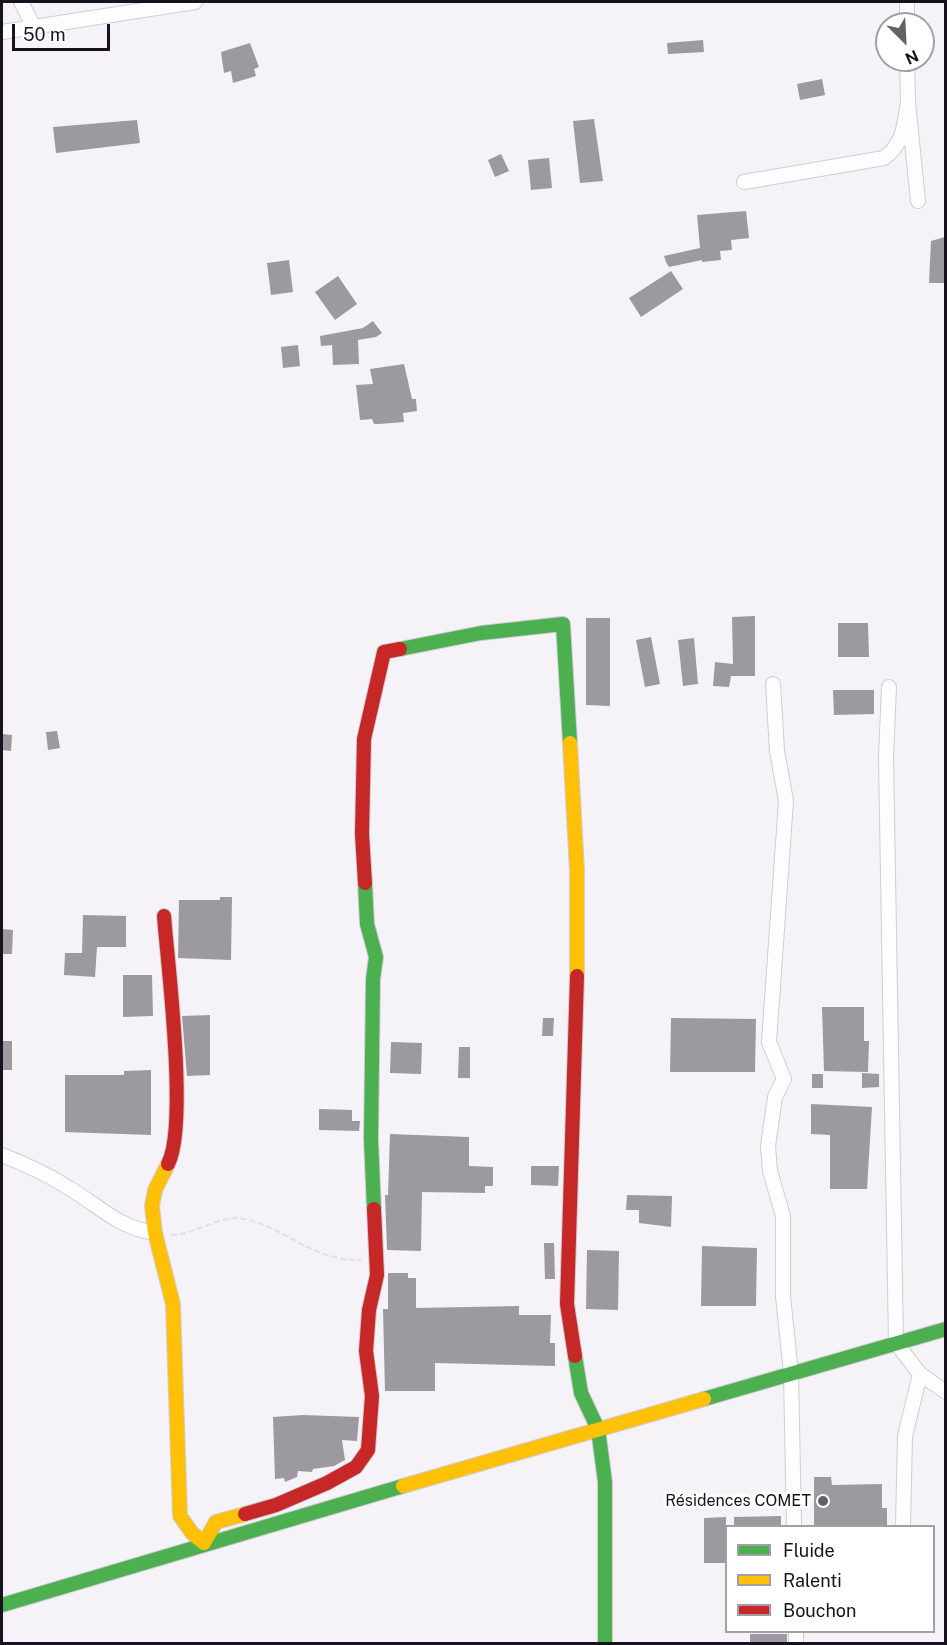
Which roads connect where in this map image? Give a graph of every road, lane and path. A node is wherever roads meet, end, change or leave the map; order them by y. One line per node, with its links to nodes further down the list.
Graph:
1 (21, 2): 3 (street)
2 (195, 2): 3 (street)
3 (34, 27): 4 (street)
4 (2, 32)
5 (908, 72): 6 (street)
6 (908, 102): 7 (street); 8 (street)
7 (744, 182)
8 (918, 201)
9 (773, 684): 17 (street)
10 (889, 687): 16 (street)
11 (164, 916): 13 (street)
12 (2, 1155): 13 (street)
13 (155, 1233): 14 (path); 23 (street)
14 (376, 1260): 20 (street); 23 (street)
15 (945, 1329): 16 (street)
16 (896, 1343): 17 (street); 18 (street)
17 (791, 1373): 20 (street); 21 (street)
18 (920, 1374): 19 (street); 22 (street)
19 (945, 1392)
20 (598, 1429): 23 (street); 25 (street)
21 (794, 1525)
22 (903, 1525)
23 (204, 1543): 24 (street)
24 (2, 1605)
25 (605, 1644)

